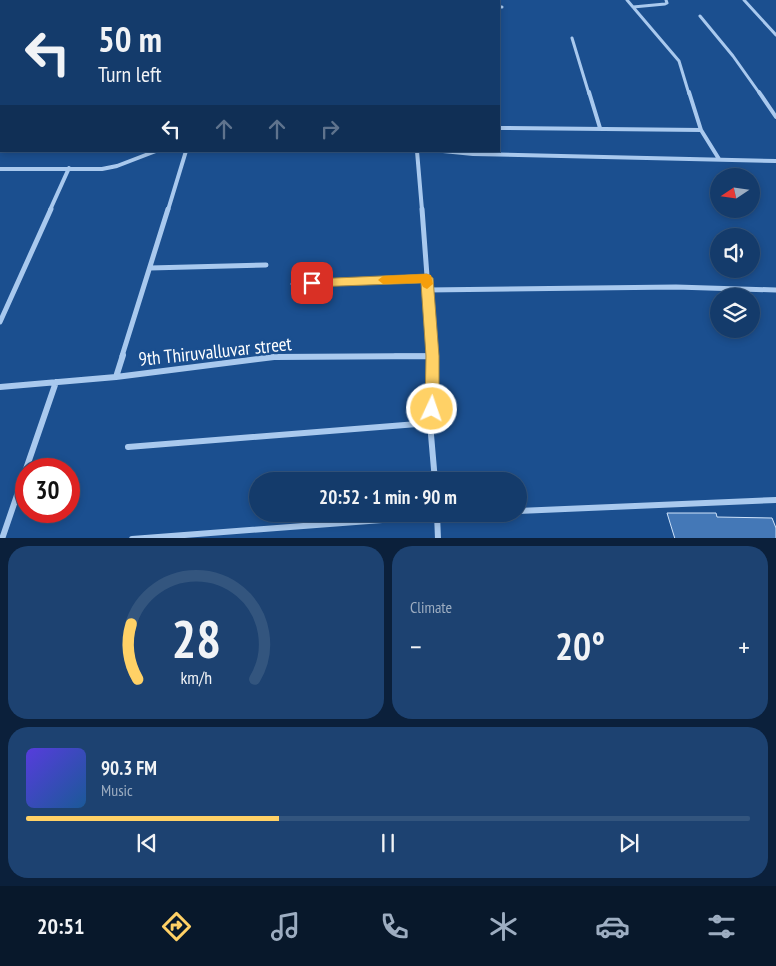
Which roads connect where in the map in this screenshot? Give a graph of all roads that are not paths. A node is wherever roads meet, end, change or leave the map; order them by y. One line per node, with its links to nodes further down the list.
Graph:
1 (627, 0): 4 (street)
2 (666, 0): 4 (street)
3 (744, 0): 6 (street)
4 (633, 7): 11 (street)
5 (700, 16): 8 (street)
6 (776, 35)
7 (572, 38): 10 (street)
8 (776, 117)
9 (500, 128): 10 (street)
10 (600, 128): 11 (street)
11 (701, 130): 17 (street)
12 (153, 152): 19 (street)
13 (186, 152): 22 (street)
14 (417, 152): 23 (street)
15 (458, 152): 16 (street)
16 (473, 153): 17 (street)
17 (719, 159): 18 (street)
18 (776, 161)
19 (69, 168): 20 (street); 27 (street)
20 (0, 169)
21 (266, 265): 22 (street)
22 (150, 268): 29 (street)
23 (427, 278): 24 (street); 25 (street)
24 (293, 284)
25 (428, 290): 26 (street); 28 (street)
26 (776, 290)
27 (0, 322)
28 (433, 356): 29 (street, 9th Thiruvalluvar street); 32 (street)
29 (116, 377): 30 (street, 9th Thiruvalluvar street)
30 (56, 382): 31 (street, 9th Thiruvalluvar street); 34 (street)
31 (0, 387)
32 (430, 423): 33 (street); 35 (street)
33 (128, 447)
34 (30, 458)
35 (434, 472)
36 (776, 500): 38 (street)
37 (15, 501): 41 (street)
38 (527, 511)
39 (335, 522): 42 (street)
40 (437, 522): 43 (street)
41 (2, 538)
42 (132, 538)
43 (438, 538)

